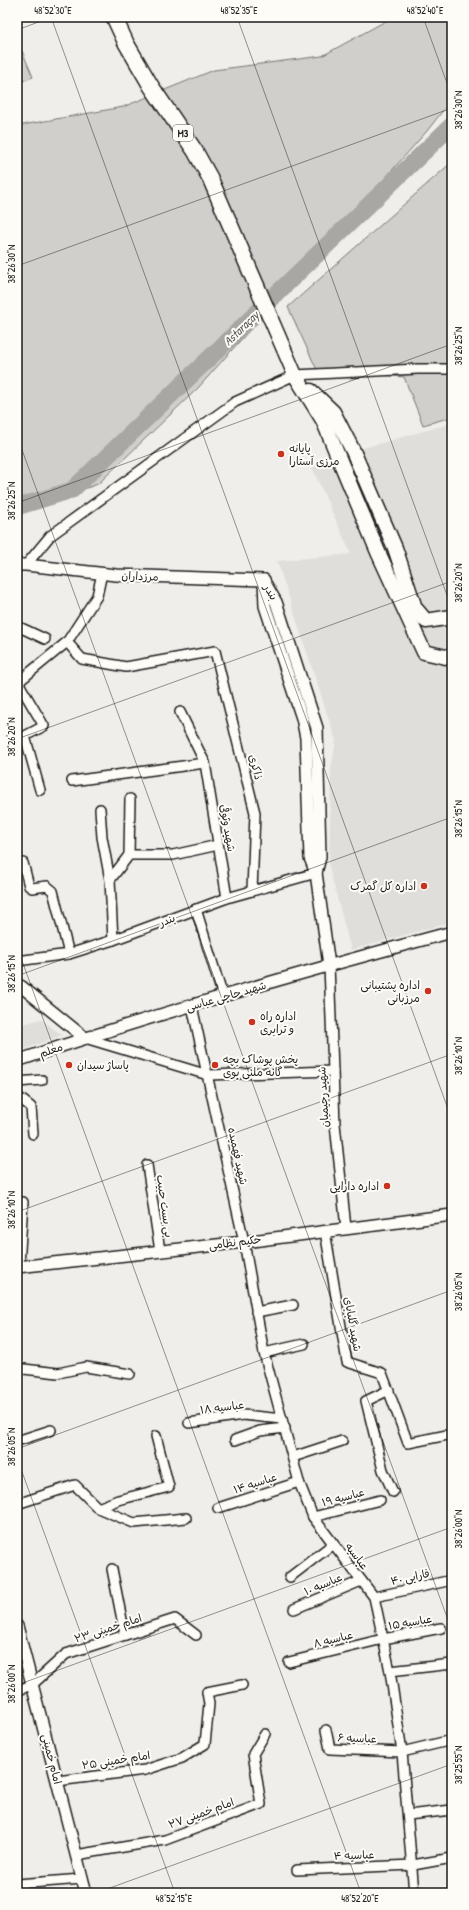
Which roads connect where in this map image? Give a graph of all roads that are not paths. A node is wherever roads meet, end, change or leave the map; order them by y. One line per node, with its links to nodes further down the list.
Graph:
1 (117, 21): 2 (highway, M3)
2 (270, 317): 4 (main road)
3 (452, 369): 4 (street)
4 (295, 375): 5 (street); 8 (main road); 12 (main road)
5 (22, 565): 6 (street, مرزداران)
6 (102, 574): 7 (street, مرزداران); 11 (street)
7 (264, 580): 23 (street, بندر)
8 (452, 617)
9 (17, 626): 10 (street)
10 (44, 639)
11 (67, 642): 13 (street); 25 (street, ذاکری)
12 (452, 655)
13 (18, 683): 17 (street)
14 (180, 712): 15 (street, شهید وثوقی)
15 (205, 763): 16 (street); 20 (street, شهید وثوقی)
16 (72, 781)
17 (40, 790)
18 (130, 799): 21 (street)
19 (100, 809): 24 (street)
20 (218, 845): 21 (street); 26 (street, شهید وثوقی)
21 (128, 855): 24 (street)
22 (23, 864): 30 (street)
23 (316, 873): 25 (street, بندر); 32 (street, بندر)
24 (110, 880): 29 (street)
25 (252, 891): 26 (street, بندر)
26 (227, 898): 27 (street, بندر)
27 (196, 909): 29 (street, بندر); 34 (street)
28 (452, 932): 32 (street, شهید حاجی عباسی)
29 (113, 940): 30 (street, بندر)
30 (69, 954): 31 (street, بندر)
31 (17, 961)
32 (329, 965): 34 (street, شهید حاجی عباسی); 38 (street, شهید رحیمیان)
33 (17, 984): 36 (street)
34 (223, 997): 35 (street, شهید حاجی عباسی)
35 (192, 1006): 36 (street, شهید حاجی عباسی); 39 (street, شهید فهمیده)
36 (84, 1038): 37 (street, معلم); 39 (street)
37 (17, 1061)
38 (333, 1071): 39 (street); 47 (street, شهید رحیمیان)
39 (208, 1075): 49 (street, شهید فهمیده)
40 (42, 1080): 41 (street)
41 (17, 1082)
42 (17, 1096): 43 (street)
43 (33, 1134)
44 (148, 1165): 50 (street, بی بست حبیب)
45 (23, 1202): 51 (street)
46 (452, 1215): 47 (street, حکیم نظامی)
47 (346, 1228): 48 (street, حکیم نظامی)
48 (325, 1231): 49 (street, حکیم نظامی); 58 (street, شهید گلبابای)
49 (244, 1242): 50 (street, حکیم نظامی); 53 (street, عباسیه)
50 (160, 1250): 51 (street, حکیم نظامی)
51 (18, 1266)
52 (293, 1305): 53 (street)
53 (256, 1312): 55 (street, عباسیه)
54 (304, 1344): 55 (street)
55 (264, 1353): 59 (street, عباسیه)
56 (17, 1371): 57 (street)
57 (130, 1374)
58 (389, 1390): 63 (street, شهید گلبابای); 70 (street)
59 (282, 1419): 60 (street, عباسیه ۱۸); 61 (street, عباسیه)
60 (189, 1423)
61 (285, 1428): 65 (street); 68 (street, عباسیه)
62 (51, 1430): 67 (street)
63 (452, 1434)
64 (156, 1436): 73 (street)
65 (234, 1440)
66 (342, 1441): 68 (street)
67 (17, 1442)
68 (293, 1457): 69 (street, عباسیه)
69 (299, 1482): 74 (street, عباسیه ۱۴); 75 (street, عباسیه)
70 (393, 1492)
71 (380, 1500): 75 (street, عباسیه ۱۹)
72 (17, 1504): 73 (street)
73 (98, 1508): 76 (street)
74 (218, 1508)
75 (313, 1517): 77 (street, عباسیه)
76 (186, 1518)
77 (333, 1544): 79 (street); 80 (street, عباسیه)
78 (112, 1569): 86 (street)
79 (290, 1576)
80 (361, 1580): 82 (street, عباسیه); 83 (street, عباسیه ۱۰)
81 (452, 1580): 82 (street, فارابی ۴۰)
82 (374, 1597): 88 (street, عباسیه)
83 (294, 1609)
84 (17, 1626): 92 (street, امام خمینی)
85 (441, 1628): 88 (street, عباسیه ۱۵)
86 (125, 1635): 87 (street, امام خمینی ۲۳); 92 (street, امام خمینی ۲۳)
87 (196, 1635)
88 (383, 1639): 89 (street, عباسیه ۸); 91 (street, عباسیه)
89 (289, 1662)
90 (452, 1664): 91 (street)
91 (390, 1671): 98 (street, عباسیه)
92 (33, 1684): 94 (street, امام خمینی ۲۳); 99 (street, امام خمینی)
93 (242, 1685): 99 (street, امام خمینی ۲۵)
94 (17, 1691)
95 (326, 1730): 98 (street, عباسیه ۶)
96 (265, 1734): 102 (street, امام خمینی ۲۷)
97 (452, 1740): 98 (street)
98 (402, 1752): 101 (street, عباسیه)
99 (57, 1781): 102 (street, امام خمینی)
100 (452, 1810): 101 (street)
101 (408, 1814): 104 (street, عباسیه)
102 (76, 1855): 106 (street, امام خمینی)
103 (452, 1858): 104 (street, عباسیه ۴)
104 (413, 1865): 105 (street, عباسیه ۴); 109 (street, عباسیه)
105 (297, 1870)
106 (82, 1879): 107 (street); 108 (street, امام خمینی)
107 (17, 1884)
108 (86, 1893)
109 (414, 1893)

